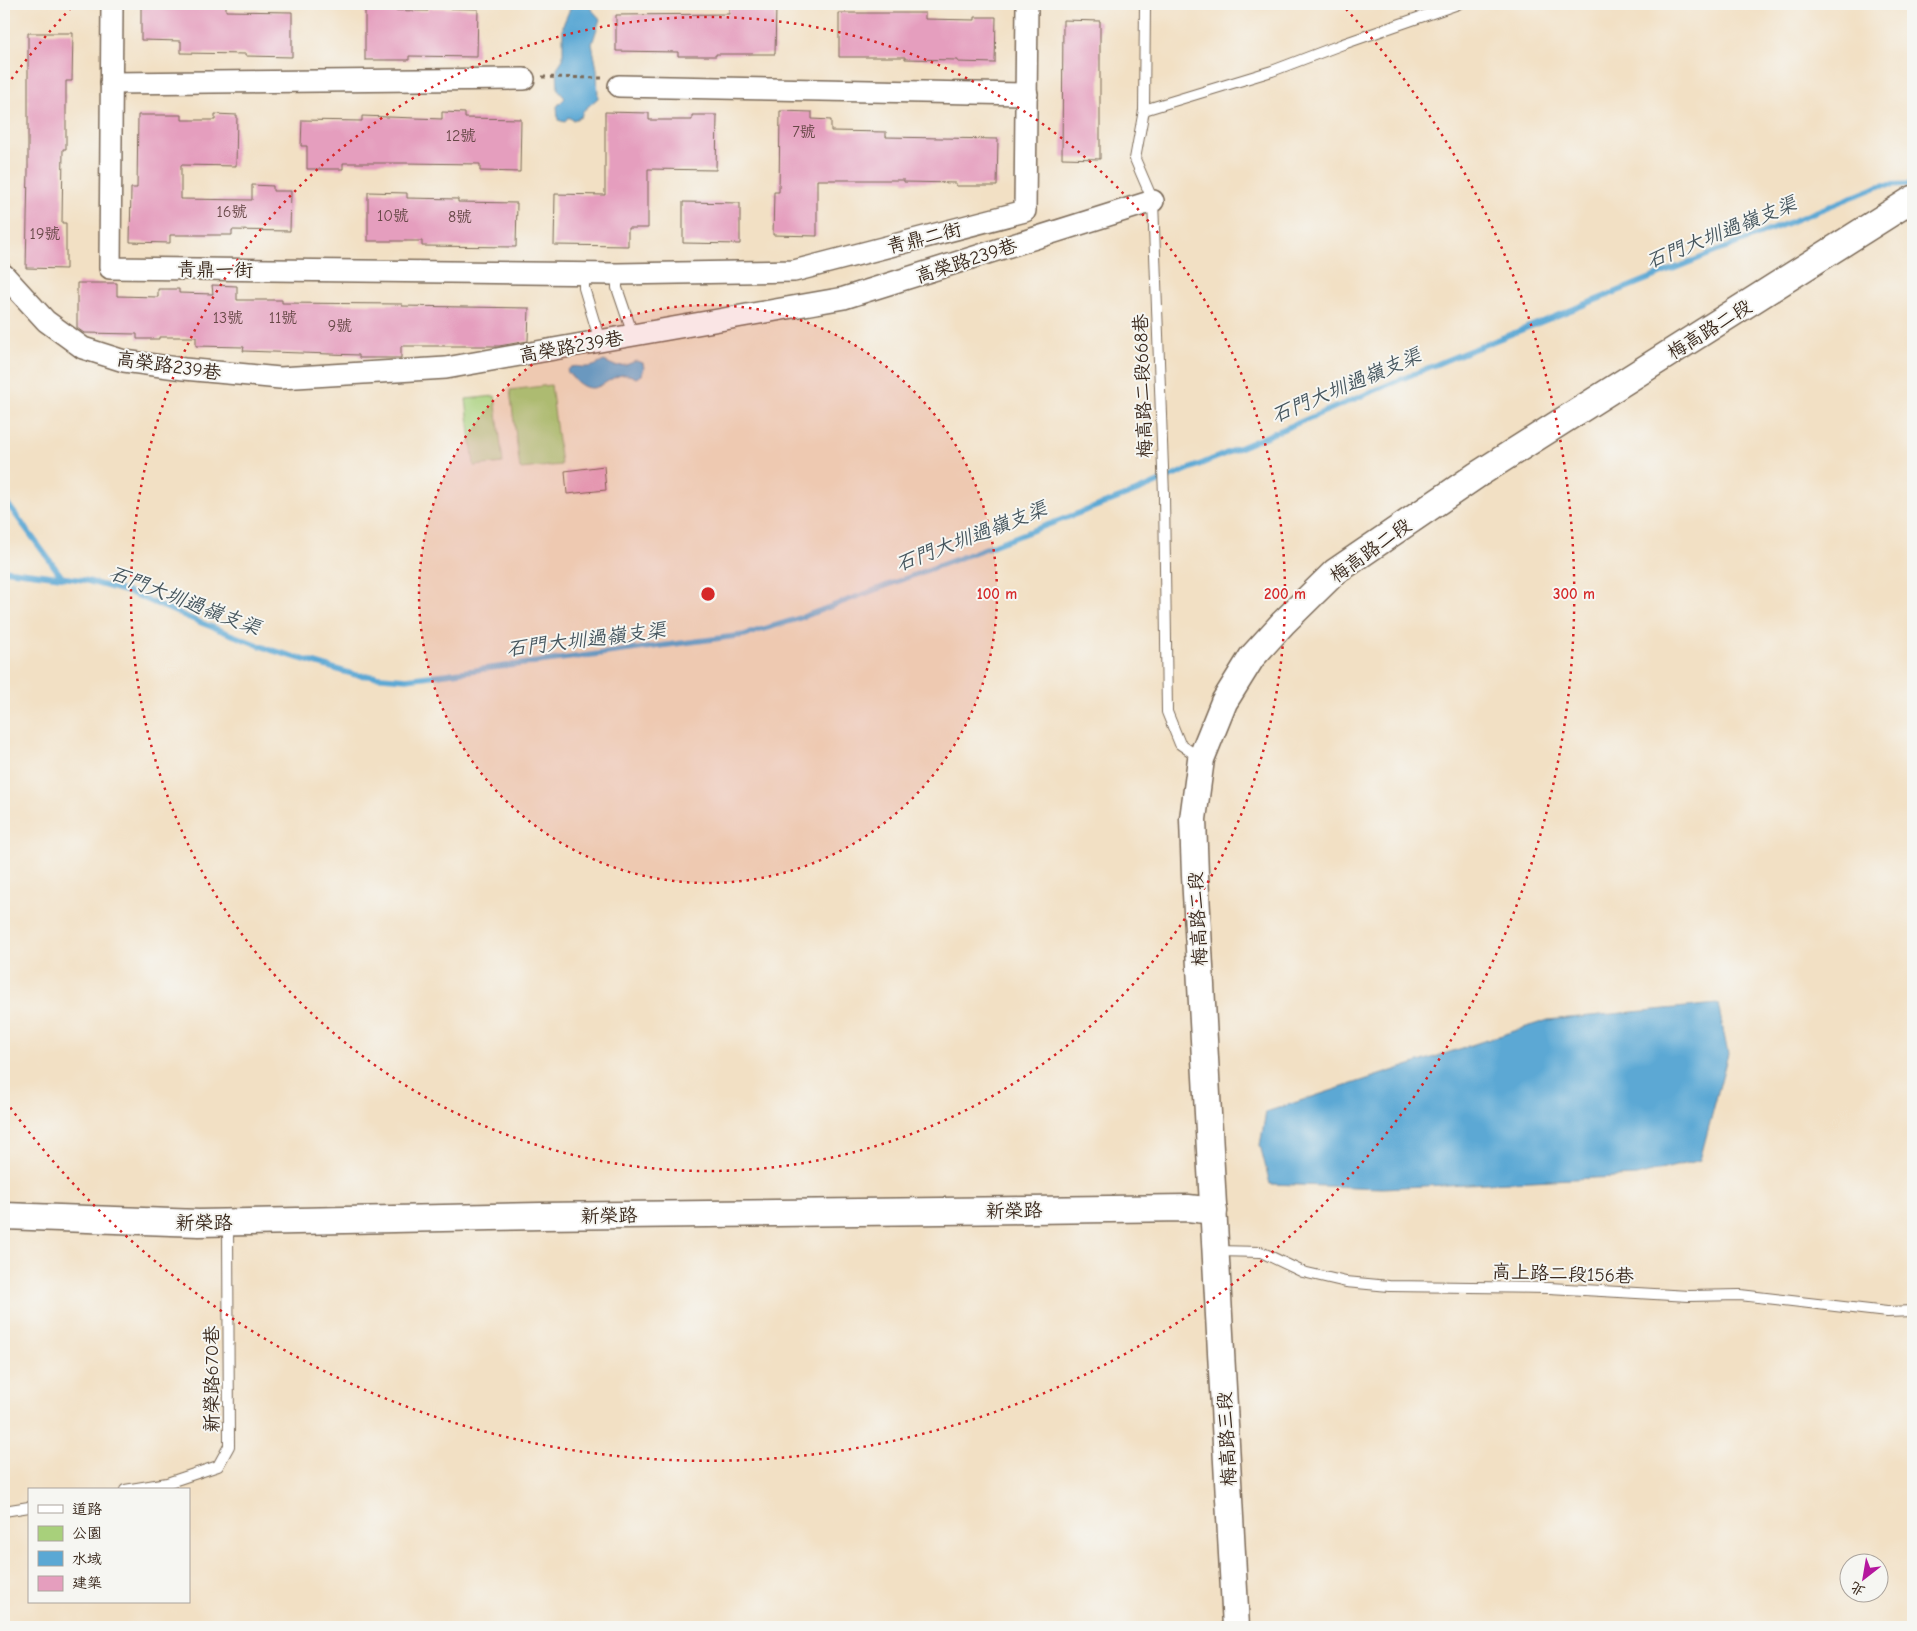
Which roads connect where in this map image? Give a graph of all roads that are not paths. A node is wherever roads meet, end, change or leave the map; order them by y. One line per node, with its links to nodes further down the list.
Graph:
1 (112, 4): 7 (street, 青鼎一街)
2 (1027, 4): 8 (street, 青鼎二街)
3 (1145, 4): 9 (lane, 梅高路二段668巷)
4 (1458, 4): 9 (lane)
5 (524, 79): 7 (street)
6 (610, 81): 8 (street)
7 (111, 83): 12 (street, 青鼎一街)
8 (1026, 94): 13 (street, 青鼎二街)
9 (1144, 110): 11 (lane, 梅高路二段668巷)
10 (1913, 199): 17 (street, 梅高路二段)
11 (1153, 200): 15 (street, 高榮路239巷); 17 (lane, 梅高路二段668巷)
12 (584, 274): 13 (street); 16 (lane)
13 (617, 274): 15 (lane)
14 (4, 275): 16 (street, 高榮路239巷)
15 (633, 335): 16 (street, 高榮路239巷)
16 (600, 341)
17 (1201, 759): 18 (street, 梅高路二段)
18 (1214, 1211): 20 (street, 新榮路); 21 (street, 梅高路二段)
19 (4, 1216): 20 (street, 新榮路)
20 (228, 1222): 23 (lane, 新榮路670巷)
21 (1216, 1251): 22 (lane, 高上路二段156巷); 26 (street, 梅高路三段)
22 (1913, 1311)
23 (137, 1488)
24 (28, 1507): 25 (lane)
25 (4, 1511)
26 (1236, 1627)

